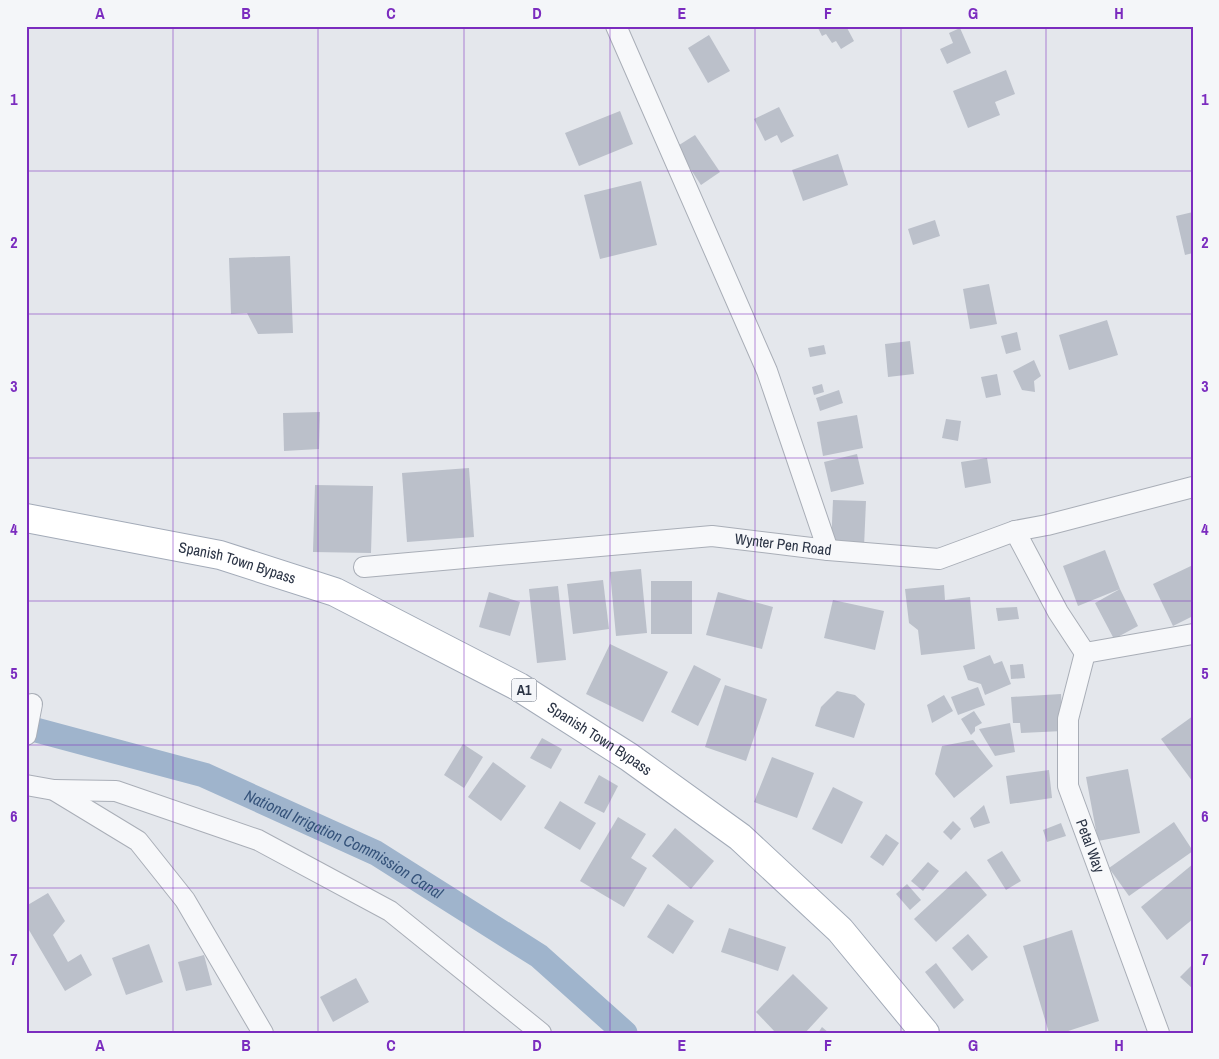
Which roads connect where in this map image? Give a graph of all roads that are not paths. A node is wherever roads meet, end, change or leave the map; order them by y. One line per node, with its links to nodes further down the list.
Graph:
1 (616, 26): 5 (street)
2 (1193, 487): 4 (street, Wynter Pen Road)
3 (26, 518): 15 (main road, Spanish Town Bypass / A1)
4 (1015, 531): 5 (street, Wynter Pen Road); 8 (street)
5 (828, 550): 6 (street, Wynter Pen Road)
6 (364, 567)
7 (1193, 634): 8 (street)
8 (1085, 653): 16 (street, Petal Way)
9 (32, 704): 10 (street)
10 (26, 735)
11 (26, 785): 12 (street)
12 (54, 790): 13 (street); 14 (street)
13 (263, 1033)
14 (542, 1033)
15 (925, 1033)
16 (1159, 1033)

